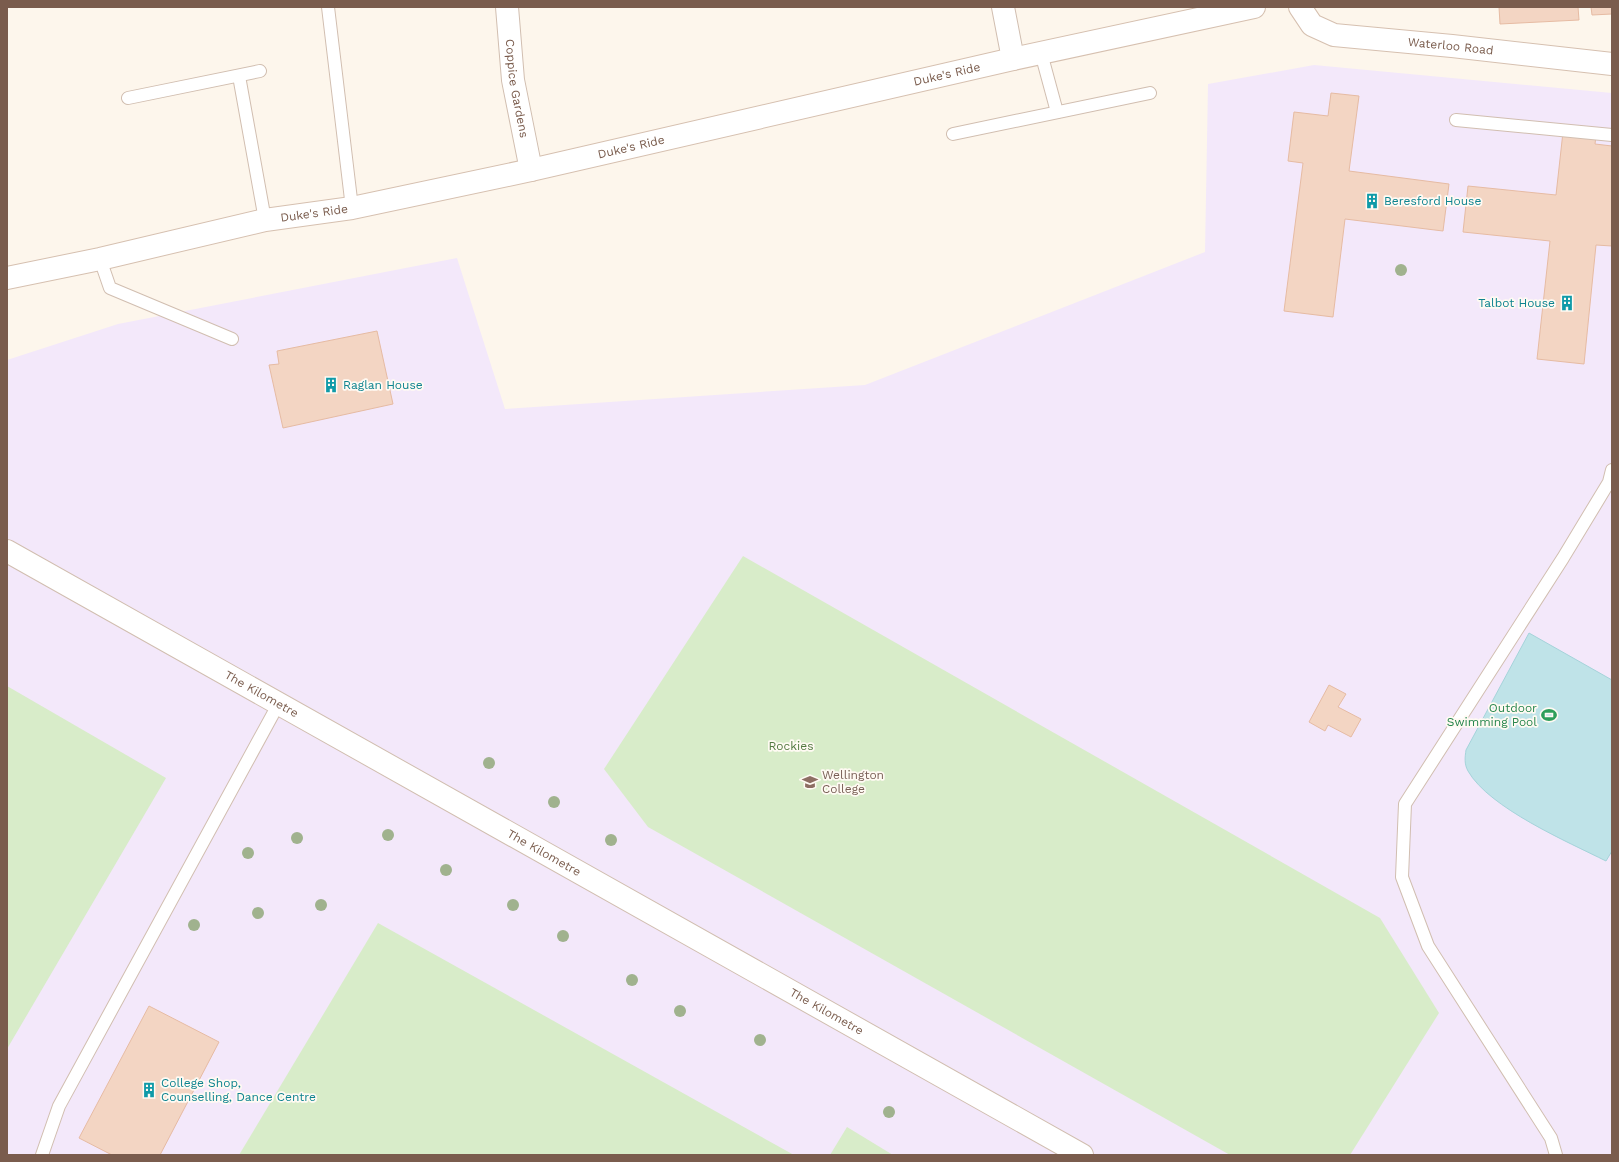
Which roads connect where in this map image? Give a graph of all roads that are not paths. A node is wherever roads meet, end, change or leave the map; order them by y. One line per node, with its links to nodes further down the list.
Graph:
1 (328, 7): 18 (lane)
2 (508, 7): 17 (street, Coppice Gardens)
3 (1003, 7): 7 (street)
4 (1254, 7): 6 (street, Duke's Ride)
5 (1300, 7): 8 (street, Waterloo Road)
6 (1041, 53): 7 (street, Duke's Ride); 13 (lane)
7 (1013, 59): 17 (street, Duke's Ride)
8 (1612, 64)
9 (260, 71): 10 (lane)
10 (239, 76): 12 (lane); 19 (lane)
11 (1150, 93): 13 (lane)
12 (128, 98)
13 (1057, 112): 15 (lane)
14 (1456, 120): 16 (lane)
15 (953, 134)
16 (1612, 135)
17 (531, 170): 18 (street, Duke's Ride)
18 (352, 208): 19 (street, Duke's Ride)
19 (265, 220): 20 (street, Duke's Ride)
20 (100, 259): 21 (street, Duke's Ride); 22 (lane)
21 (7, 278)
22 (232, 340)
23 (1612, 470): 28 (lane)
24 (7, 551): 25 (street, The Kilometre)
25 (279, 703): 26 (lane); 27 (street, The Kilometre)
26 (42, 1155)
27 (1082, 1155)
28 (1556, 1155)

